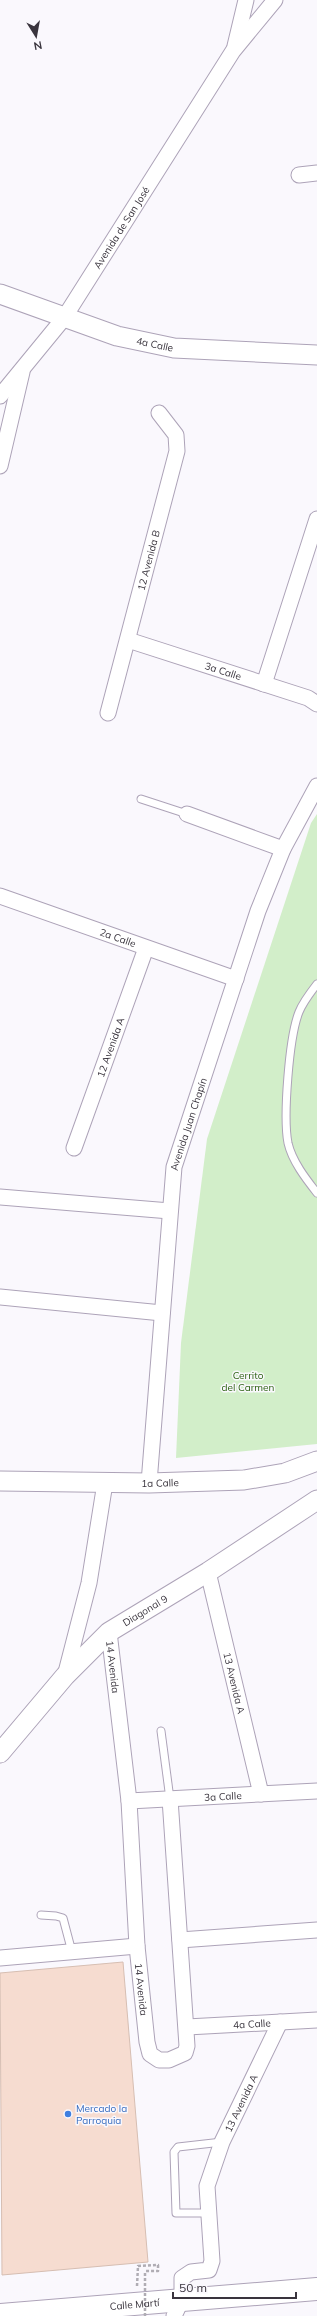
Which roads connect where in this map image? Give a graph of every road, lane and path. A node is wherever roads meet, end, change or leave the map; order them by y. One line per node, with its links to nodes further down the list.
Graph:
1 (246, 0): 3 (street, Avenida de San José)
2 (274, 0): 3 (street, Avenida de San José)
3 (233, 51): 7 (street, Avenida de San José)
4 (317, 173): 5 (street)
5 (299, 175)
6 (0, 294): 7 (street, 4a Calle)
7 (64, 318): 8 (street, 4a Calle); 9 (street, Avenida de San José)
8 (317, 356)
9 (22, 371): 10 (street, Avenida de San José); 12 (street)
10 (0, 396)
11 (159, 412): 14 (street, 12 Avenida B)
12 (0, 466)
13 (317, 519): 15 (street)
14 (128, 640): 15 (street, 3a Calle); 17 (street, 12 Avenida B)
15 (264, 684): 16 (street, 3a Calle)
16 (317, 704)
17 (108, 713)
18 (317, 786): 21 (street, Avenida Juan Chapín)
19 (141, 799): 20 (lane)
20 (187, 814): 21 (street)
21 (283, 849): 24 (street, Avenida Juan Chapín)
22 (0, 896): 23 (street, 2a Calle)
23 (146, 948): 24 (street, 2a Calle); 26 (street, 12 Avenida A)
24 (236, 979): 29 (street, Avenida Juan Chapín)
25 (317, 984): 27 (lane)
26 (74, 1148)
27 (317, 1193)
28 (0, 1197): 29 (street)
29 (170, 1211): 31 (street, Avenida Juan Chapín)
30 (0, 1297): 31 (street)
31 (162, 1313): 35 (street, Avenida Juan Chapín)
32 (317, 1461): 35 (street, 1a Calle)
33 (0, 1481): 34 (street, 1a Calle)
34 (105, 1483): 35 (street, 1a Calle); 39 (street)
35 (148, 1483)
36 (317, 1500): 37 (street, Diagonal 9)
37 (208, 1572): 38 (street, Diagonal 9); 43 (street, 13 Avenida A)
38 (109, 1632): 39 (street, Diagonal 9); 45 (street, 14 Avenida)
39 (65, 1676): 41 (street, Diagonal 9)
40 (162, 1731): 44 (lane)
41 (0, 1752)
42 (317, 1791): 43 (street, 3a Calle)
43 (261, 1794): 44 (street, 3a Calle)
44 (170, 1799): 45 (street, 3a Calle); 48 (street, 14 Avenida)
45 (129, 1801): 49 (street, 14 Avenida)
46 (41, 1915): 50 (lane)
47 (317, 1930): 48 (street)
48 (180, 1940): 54 (street, 14 Avenida)
49 (137, 1946): 50 (street); 54 (street, 14 Avenida)
50 (72, 1952): 51 (street)
51 (0, 1958)
52 (317, 2020): 53 (street, 4a Calle)
53 (280, 2022): 54 (street, 4a Calle); 55 (street, 13 Avenida A)
54 (187, 2027)
55 (222, 2142): 56 (street, 13 Avenida A); 56 (lane)
56 (209, 2213): 59 (street)
57 (138, 2266): 62 (path, bridge)
58 (317, 2289): 59 (highway, Calle Martí)
59 (178, 2308): 60 (highway, Calle Martí)
60 (86, 2312): 61 (highway, Calle Martí)
61 (0, 2315)
62 (145, 2316)

